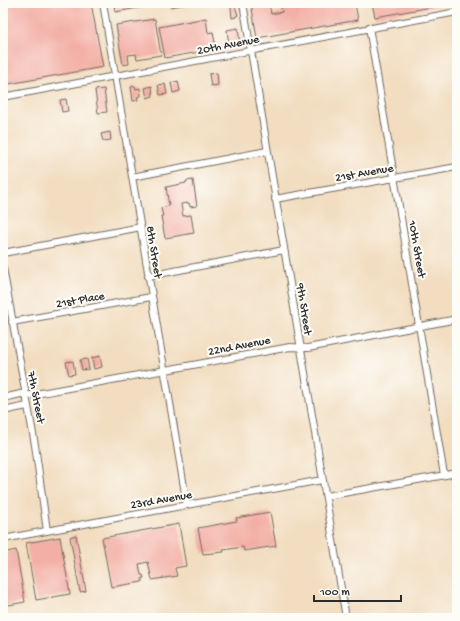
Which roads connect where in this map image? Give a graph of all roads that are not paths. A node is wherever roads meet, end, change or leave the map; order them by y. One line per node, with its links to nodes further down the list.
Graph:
1 (103, 3): 6 (street, 8th Street)
2 (243, 3): 5 (street, 9th Street)
3 (457, 12): 4 (street, 20th Avenue)
4 (369, 27): 5 (street, 20th Avenue); 11 (street, 10th Street)
5 (250, 51): 6 (street, 20th Avenue); 8 (street, 9th Street)
6 (115, 76): 7 (street, 20th Avenue); 10 (street, 8th Street)
7 (3, 97)
8 (267, 151): 10 (street); 12 (street, 9th Street)
9 (457, 167): 11 (street, 21st Avenue)
10 (132, 177): 13 (street, 8th Street)
11 (394, 178): 12 (street, 21st Avenue); 21 (street, 10th Street)
12 (275, 200): 14 (street, 9th Street)
13 (140, 227): 15 (street); 17 (street, 8th Street)
14 (284, 250): 17 (street); 22 (street, 9th Street)
15 (3, 253)
16 (3, 268): 20 (street, 7th Street)
17 (148, 276): 18 (street, 8th Street)
18 (151, 297): 20 (street, 21st Place); 23 (street, 8th Street)
19 (457, 319): 21 (street, 22nd Avenue)
20 (12, 322): 24 (street, 7th Street)
21 (420, 326): 22 (street, 22nd Avenue); 29 (street, 10th Street)
22 (300, 347): 23 (street, 22nd Avenue); 30 (street, 9th Street)
23 (164, 370): 24 (street, 22nd Avenue); 32 (street, 8th Street)
24 (25, 395): 25 (street, 22nd Avenue); 26 (street, 7th Street)
25 (3, 398)
26 (28, 406): 27 (street); 33 (street, 7th Street)
27 (3, 411)
28 (457, 473): 29 (street)
29 (444, 475): 31 (street)
30 (322, 480): 31 (street, 9th Street); 32 (street, 23rd Avenue)
31 (326, 496): 35 (street, 9th Street)
32 (186, 505): 33 (street, 23rd Avenue)
33 (48, 531): 34 (street, 23rd Avenue)
34 (3, 539)
35 (346, 618)

